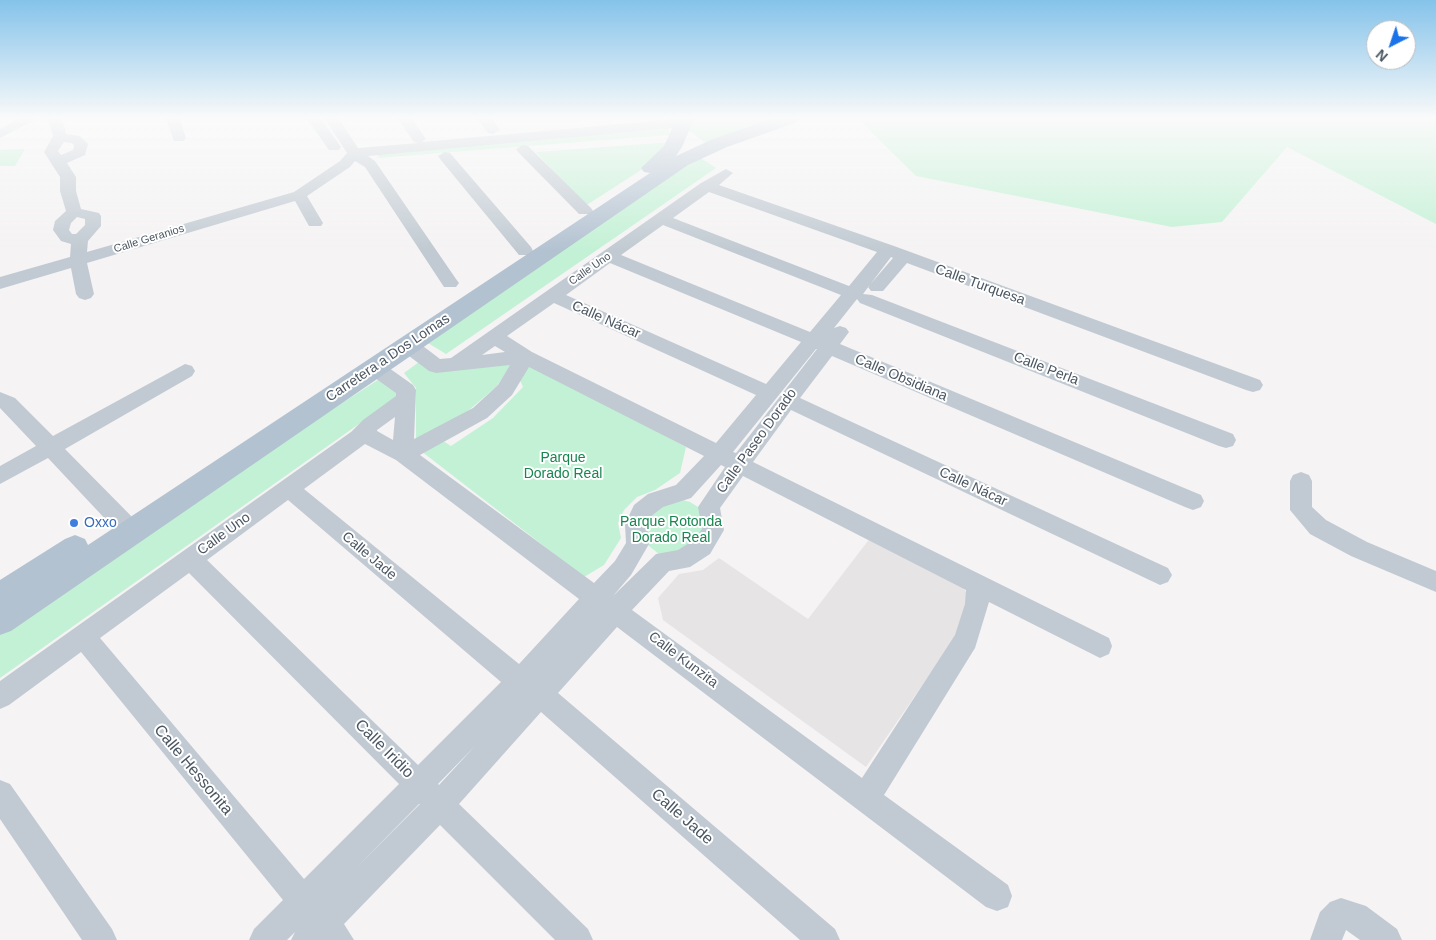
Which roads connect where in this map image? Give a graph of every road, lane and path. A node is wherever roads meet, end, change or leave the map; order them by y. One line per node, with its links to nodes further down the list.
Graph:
1 (60, 163): 19 (street)
2 (343, 163): 12 (street, Calle Geranios)
3 (366, 163): 9 (street)
4 (381, 163): 9 (street)
5 (451, 163): 16 (street)
6 (537, 163): 13 (street)
7 (658, 163): 13 (main road, Carretera a Dos Lomas)
8 (678, 163): 24 (main road, Carretera a Dos Lomas)
9 (370, 164): 24 (street)
10 (726, 173): 11 (street, Calle Uno)
11 (706, 186): 14 (street, Calle Uno); 17 (street, Calle Turquesa)
12 (299, 195): 15 (street); 19 (street, Calle Geranios)
13 (585, 211): 16 (main road, Carretera a Dos Lomas)
14 (661, 219): 18 (street, Calle Uno); 23 (street, Calle Perla)
15 (315, 223)
16 (525, 251): 24 (main road, Carretera a Dos Lomas)
17 (896, 253): 23 (street, Calle Paseo Dorado); 32 (street, Calle Turquesa)
18 (609, 256): 22 (street, Calle Uno); 26 (street, Calle Obsidiana)
19 (78, 261): 20 (street, Calle Geranios); 21 (street)
20 (0, 283)
21 (85, 294)
22 (553, 296): 25 (street, Calle Uno); 33 (street, Calle Nácar)
23 (860, 296): 26 (street, Calle Paseo Dorado); 37 (street, Calle Perla)
24 (456, 297): 27 (main road, Carretera a Dos Lomas); 47 (main road, Carretera a Dos Lomas)
25 (495, 337): 28 (street); 29 (street, Calle Uno)
26 (821, 344): 33 (street, Calle Paseo Dorado); 45 (street, Calle Obsidiana)
27 (411, 349): 29 (street); 30 (main road, Carretera a Dos Lomas)
28 (525, 357): 29 (street); 39 (street); 40 (street)
29 (454, 365)
30 (380, 370): 35 (street); 47 (main road, Carretera a Dos Lomas)
31 (185, 371): 38 (street)
32 (1253, 385)
33 (778, 397): 40 (street, Calle Paseo Dorado); 51 (street, Calle Nácar)
34 (0, 399): 38 (street)
35 (406, 399): 36 (street, Calle Uno); 39 (street)
36 (363, 433): 39 (street, Calle Kunzita); 43 (street, Calle Uno)
37 (1226, 440)
38 (50, 446): 41 (street); 47 (street)
39 (402, 454): 55 (street, Calle Kunzita)
40 (729, 460): 44 (street, Calle Paseo Dorado); 46 (street, Calle Paseo Dorado); 53 (street)
41 (0, 476)
42 (1301, 481): 52 (street)
43 (288, 488): 49 (street, Calle Uno); 59 (street, Calle Jade)
44 (683, 492): 46 (street); 48 (street)
45 (1193, 502)
46 (709, 507): 50 (street, Calle Paseo Dorado)
47 (126, 526): 54 (main road, Carretera a Dos Lomas); 56 (main road, Carretera a Dos Lomas)
48 (638, 544): 50 (street); 55 (street)
49 (190, 559): 57 (street, Calle Uno); 61 (street, Calle Iridio)
50 (664, 561): 55 (street)
51 (1160, 575)
52 (1436, 582)
53 (978, 584): 58 (street); 63 (street)
54 (0, 597)
55 (606, 604): 59 (street); 63 (street, Calle Kunzita)
56 (0, 621)
57 (83, 636): 60 (street, Calle Uno); 66 (street, Calle Hessonita)
58 (1100, 646)
59 (529, 687): 61 (street); 64 (street); 70 (street, Calle Jade)
60 (0, 696)
61 (418, 784): 64 (street, Calle Iridio); 66 (street)
62 (0, 794): 67 (street)
63 (866, 797): 65 (street, Calle Kunzita)
64 (438, 805): 66 (street); 69 (street, Calle Iridio)
65 (997, 896)
66 (318, 926): 68 (street)
67 (101, 940)
68 (265, 940)
69 (577, 940)
70 (824, 940)
71 (1326, 940): 72 (street)
72 (1386, 940)

